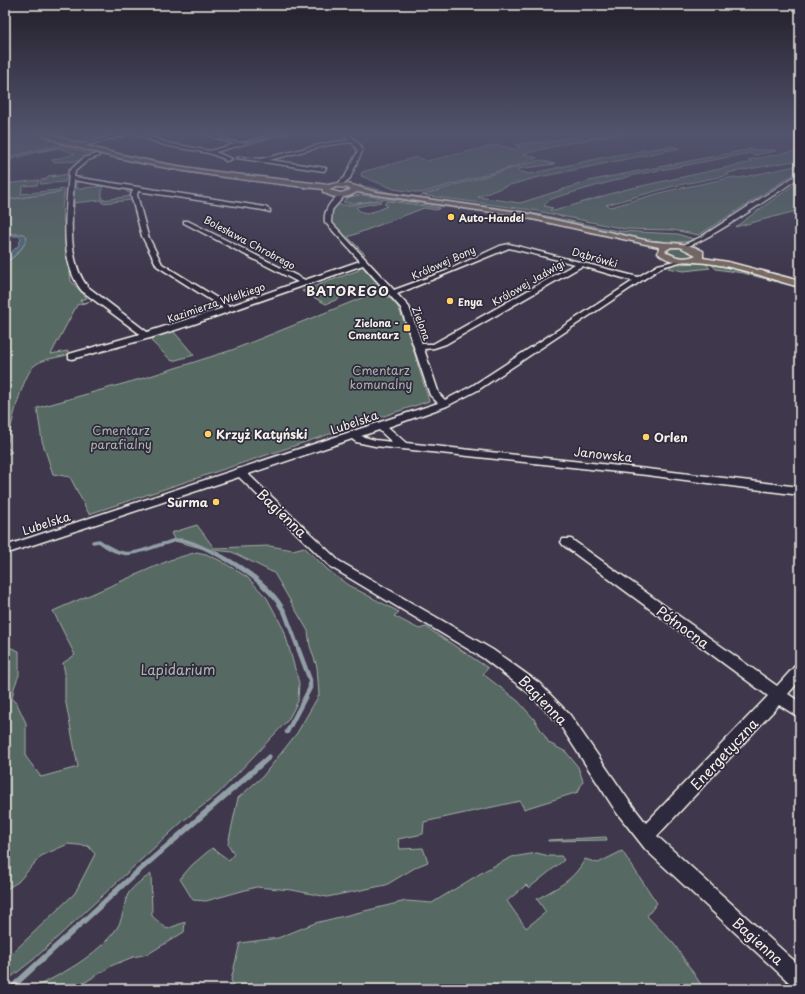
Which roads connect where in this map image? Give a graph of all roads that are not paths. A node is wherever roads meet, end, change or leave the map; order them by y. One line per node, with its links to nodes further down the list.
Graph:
1 (71, 178): 31 (street)
2 (73, 178): 9 (street)
3 (254, 178): 8 (main road)
4 (347, 178): 6 (street); 7 (street)
5 (795, 178): 16 (street)
6 (339, 185): 7 (main road); 8 (main road)
7 (349, 185): 10 (main road)
8 (327, 188): 11 (main road)
9 (136, 189): 14 (street); 30 (street)
10 (353, 192): 12 (main road); 20 (main road)
11 (333, 194): 12 (main road); 13 (street, Zielona)
12 (342, 195): 13 (street)
13 (333, 202): 23 (street, Zielona)
14 (268, 211)
15 (186, 222): 27 (street, Bolesława Chrobrego)
16 (703, 238): 17 (street); 19 (street)
17 (684, 246): 19 (main road); 20 (main road)
18 (499, 248): 24 (street, Dąbrówki); 29 (street, Królowej Bony)
19 (694, 249): 21 (main road)
20 (665, 250): 22 (main road); 25 (street, Lubelska)
21 (698, 257): 22 (main road); 28 (main road)
22 (681, 260): 25 (street, Lubelska)
23 (364, 262): 27 (street, Kazimierza Wielkiego); 29 (street, Zielona)
24 (581, 264): 26 (street, Dąbrówki); 32 (street, Królowej Jadwigi)
25 (660, 266): 26 (street, Lubelska)
26 (639, 280): 34 (street, Lubelska)
27 (303, 282): 30 (street, Kazimierza Wielkiego)
28 (800, 284)
29 (394, 293): 32 (street, Zielona)
30 (229, 309): 31 (street, Kazimierza Wielkiego)
31 (147, 336): 33 (street, Kazimierza Wielkiego)
32 (419, 347): 34 (street, Zielona)
33 (72, 356)
34 (444, 404): 35 (street, Lubelska)
35 (381, 426): 36 (street, Lubelska); 37 (street)
36 (354, 435): 37 (street, Janowska); 38 (street, Lubelska)
37 (404, 446): 39 (street, Janowska)
38 (241, 473): 41 (street, Lubelska); 45 (street, Bagienna)
39 (800, 491)
40 (567, 542): 43 (street, Północna)
41 (5, 550)
42 (800, 670): 43 (street, Energetyczna)
43 (778, 696): 44 (street, Północna); 45 (street, Energetyczna)
44 (800, 711)
45 (645, 836): 46 (street, Bagienna)
46 (800, 979)

